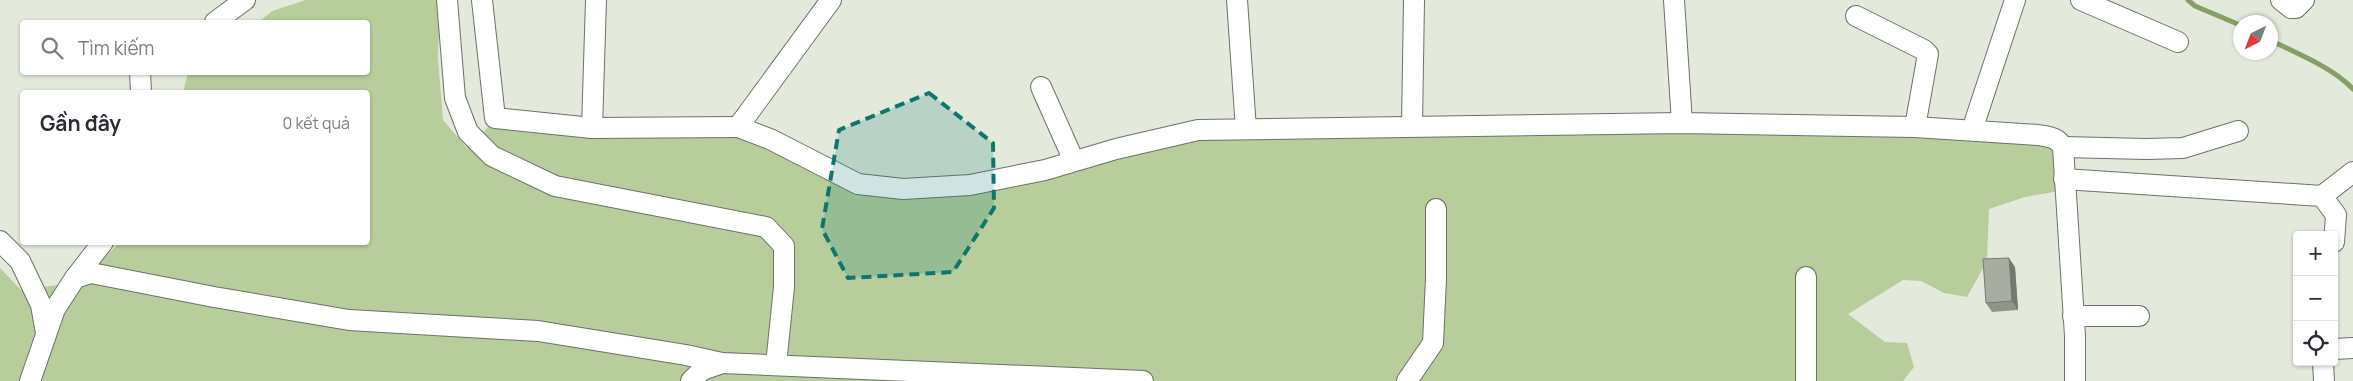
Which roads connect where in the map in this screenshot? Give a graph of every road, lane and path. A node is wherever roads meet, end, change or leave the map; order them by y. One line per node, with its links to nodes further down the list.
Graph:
1 (245, 0): 14 (street)
2 (447, 0): 44 (street)
3 (482, 0): 22 (street)
4 (596, 0): 22 (street)
5 (831, 0): 21 (street)
6 (1237, 0): 24 (street)
7 (1414, 0): 20 (street)
8 (1674, 0): 19 (street)
9 (2015, 0): 25 (street)
10 (2081, 0): 15 (street)
11 (2281, 0): 12 (street)
12 (2304, 0)
13 (1856, 16): 23 (street)
14 (218, 20)
15 (2178, 42)
16 (140, 75): 18 (street)
17 (1040, 87): 28 (street)
18 (141, 90)
19 (1682, 123): 20 (street); 23 (street)
20 (1412, 126): 24 (street)
21 (738, 127): 22 (street); 28 (street)
22 (592, 128)
23 (1915, 128): 25 (street)
24 (1246, 129): 28 (street)
25 (1972, 130): 27 (street)
26 (2238, 131): 27 (street)
27 (2063, 147): 30 (street)
28 (1074, 161)
29 (2353, 172): 31 (street)
30 (2064, 179): 31 (street); 38 (street)
31 (2322, 196): 33 (street)
32 (1436, 209): 49 (street)
33 (2335, 231)
34 (0, 241): 40 (street)
35 (101, 245): 37 (street)
36 (1806, 277): 50 (street)
37 (75, 278): 40 (street); 43 (street)
38 (2073, 316): 39 (street); 51 (street)
39 (2139, 316)
40 (46, 334): 46 (street)
41 (2353, 348): 42 (street)
42 (2338, 349)
43 (722, 363): 44 (street); 47 (street)
44 (776, 365): 48 (street)
45 (2323, 366): 52 (street)
46 (30, 381)
47 (691, 381)
48 (1143, 381)
49 (1408, 381)
50 (1806, 381)
51 (2075, 381)
52 (2324, 381)

